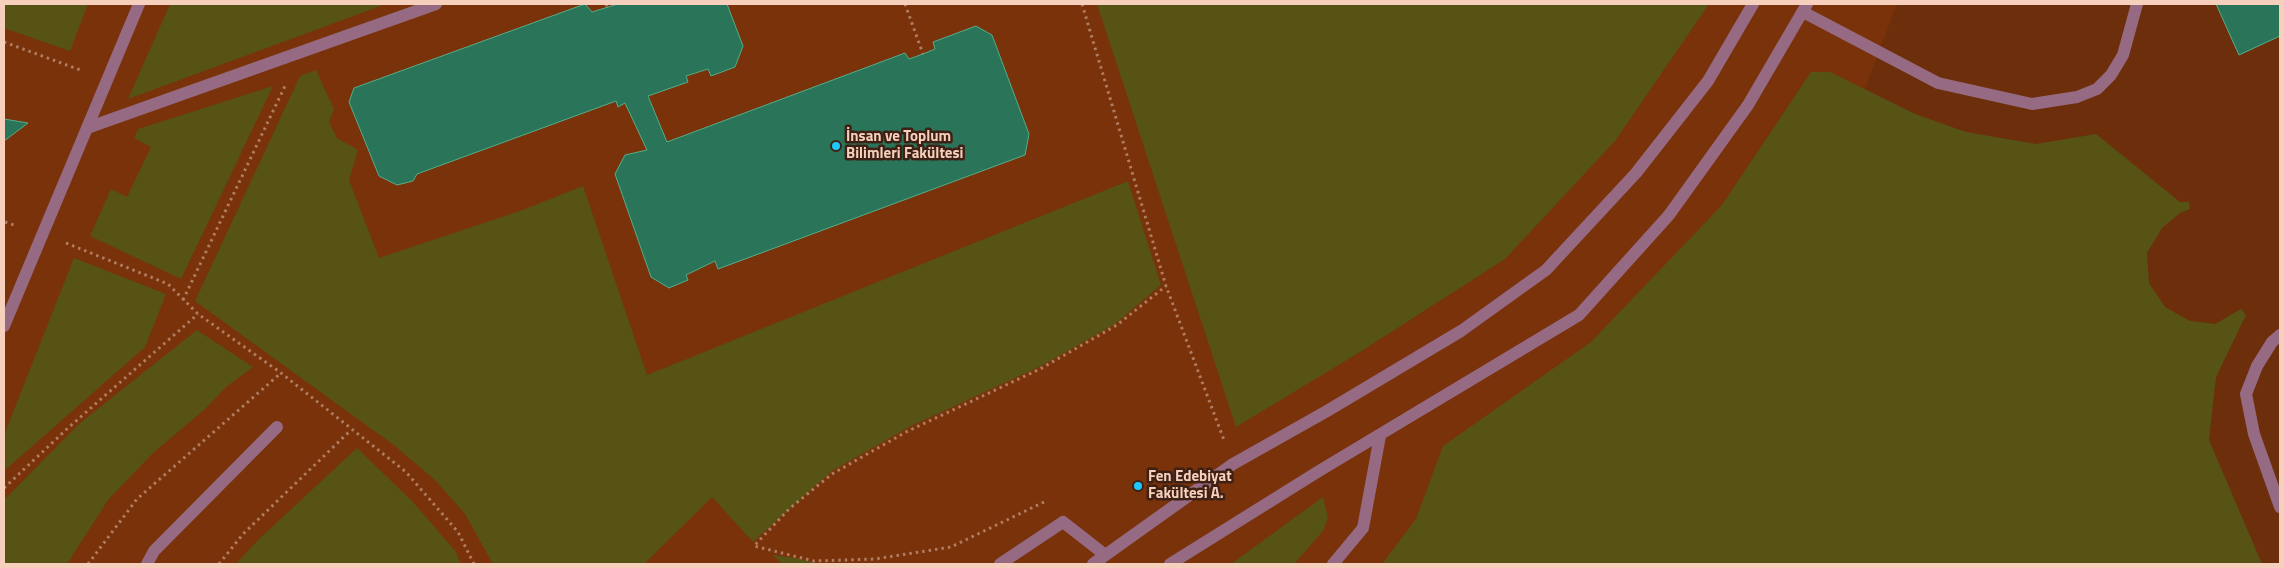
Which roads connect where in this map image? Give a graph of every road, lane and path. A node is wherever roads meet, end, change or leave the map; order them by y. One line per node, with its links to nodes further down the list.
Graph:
1 (139, 4): 11 (street)
2 (436, 4): 9 (street)
3 (905, 4): 10 (path)
4 (1082, 4): 14 (path)
5 (1753, 4): 23 (street)
6 (2137, 4): 7 (street)
7 (1805, 8): 22 (street)
8 (4, 42): 11 (path)
9 (300, 54): 12 (street); 15 (path)
10 (923, 54)
11 (107, 80): 12 (street)
12 (87, 128): 13 (street)
13 (43, 234): 15 (path); 17 (street)
14 (1166, 286): 23 (path); 26 (path)
15 (183, 300): 16 (path)
16 (198, 314): 19 (path); 24 (path)
17 (4, 326)
18 (2280, 335): 25 (street)
19 (281, 373): 21 (path); 28 (path)
20 (277, 427): 29 (street)
21 (352, 430): 30 (path); 31 (path)
22 (1380, 436): 34 (street); 35 (street)
23 (1233, 464): 27 (street)
24 (4, 488)
25 (2280, 507)
26 (1063, 522): 27 (street); 32 (street)
27 (1104, 554): 33 (street)
28 (88, 564)
29 (147, 564)
30 (219, 564)
31 (474, 564)
32 (1000, 564)
33 (1093, 564)
34 (1170, 564)
35 (1333, 564)

